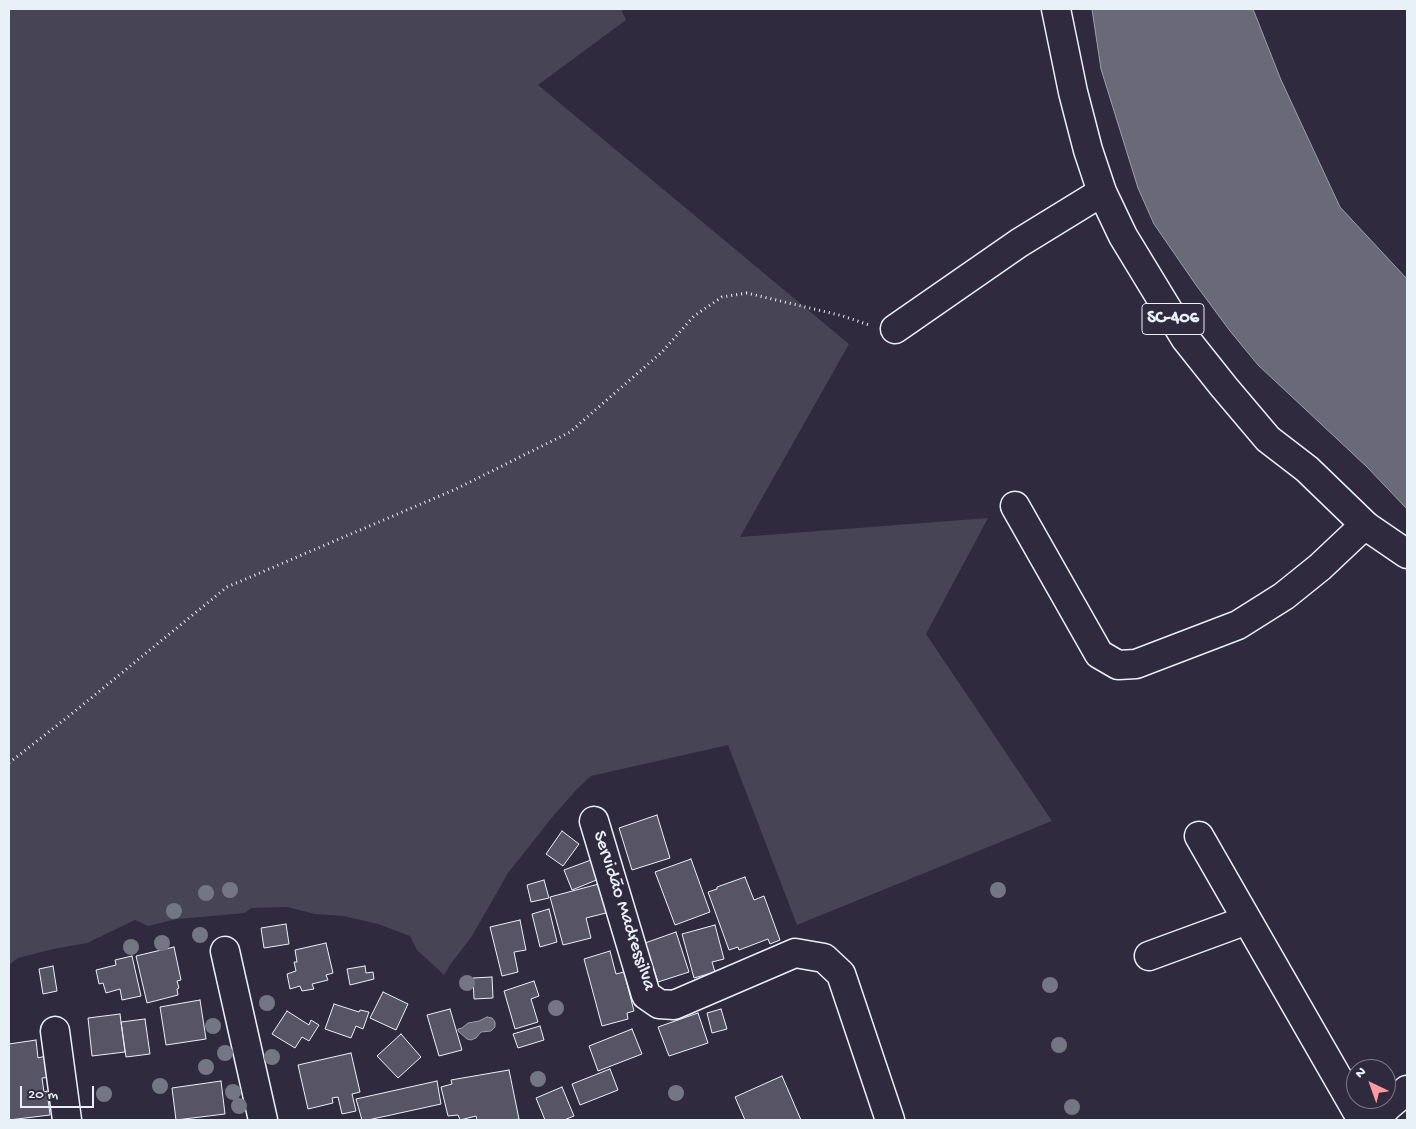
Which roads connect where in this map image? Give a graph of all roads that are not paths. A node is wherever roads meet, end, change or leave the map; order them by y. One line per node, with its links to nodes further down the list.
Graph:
1 (1056, 9): 2 (street, SC-406)
2 (1102, 192): 3 (street); 5 (street, SC-406)
3 (895, 329)
4 (1014, 506): 5 (street)
5 (1366, 526): 6 (street, SC-406)
6 (1407, 554)
7 (594, 821): 16 (street, Servidão Madressilva)
8 (1199, 836): 9 (street)
9 (1248, 920): 11 (street); 17 (street)
10 (225, 951): 15 (street)
11 (1149, 956)
12 (56, 1031): 14 (street)
13 (1407, 1090): 18 (street)
14 (67, 1120)
15 (263, 1120)
16 (890, 1120)
17 (1362, 1120)
18 (1375, 1120)

